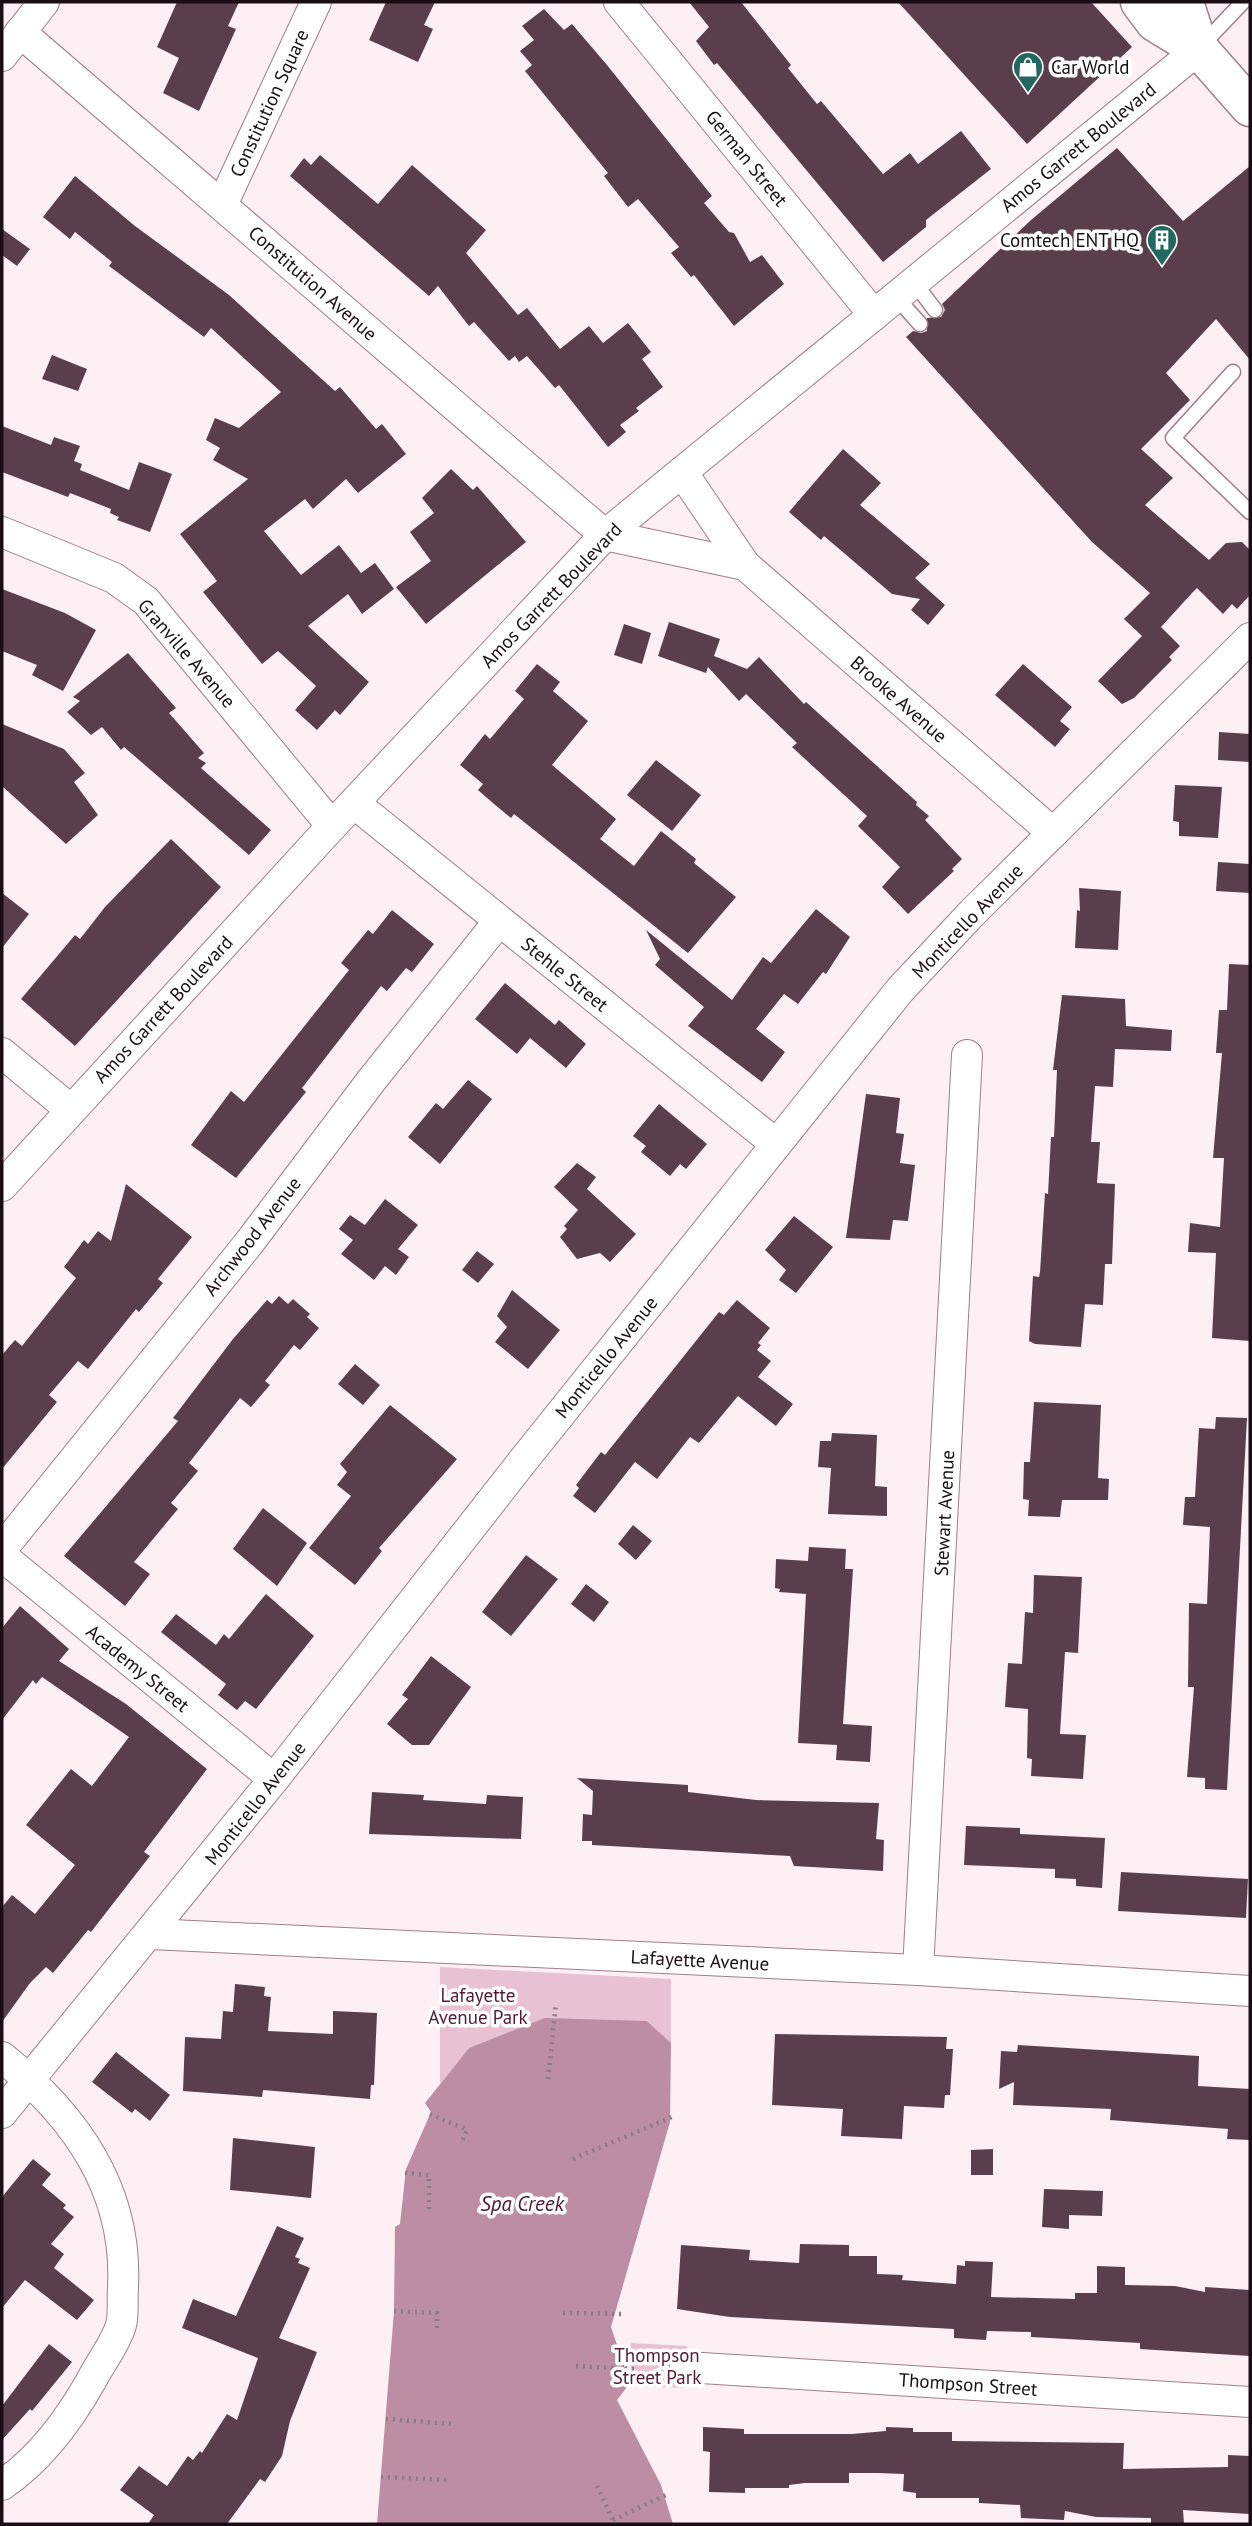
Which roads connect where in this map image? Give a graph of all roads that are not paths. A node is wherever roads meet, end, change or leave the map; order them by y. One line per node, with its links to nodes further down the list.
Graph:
1 (44, 2): 7 (street)
2 (316, 2): 11 (street, Constitution Square)
3 (619, 2): 12 (street, German Street)
4 (1140, 2): 8 (main road)
5 (1184, 2): 8 (main road)
6 (1243, 2): 8 (lane)
7 (20, 32): 9 (street); 11 (street, Constitution Avenue)
8 (1199, 49): 10 (main road); 12 (street, Amos Garrett Boulevard)
9 (2, 56)
10 (1250, 107)
11 (222, 205): 19 (street, Constitution Avenue)
12 (895, 298): 13 (lane); 14 (lane); 16 (street, Amos Garrett Boulevard)
13 (935, 310)
14 (920, 324)
15 (1233, 372): 17 (lane)
16 (682, 472): 19 (street, Amos Garrett Boulevard); 20 (street, Brooke Avenue)
17 (1250, 512)
18 (2, 532): 23 (street, Granville Avenue)
19 (605, 536): 20 (street, Brooke Avenue); 22 (street, Amos Garrett Boulevard)
20 (745, 565): 24 (street, Brooke Avenue)
21 (1250, 638): 24 (street, Monticello Avenue)
22 (354, 803): 23 (street, Amos Garrett Boulevard); 25 (street, Stehle Street)
23 (332, 825): 28 (street, Amos Garrett Boulevard)
24 (1053, 833): 29 (street, Monticello Avenue)
25 (499, 921): 29 (street, Stehle Street); 31 (street, Archwood Avenue)
26 (2, 1053): 28 (street)
27 (967, 1055): 35 (street, Stewart Avenue)
28 (71, 1110): 30 (street, Amos Garrett Boulevard)
29 (776, 1144): 33 (street, Monticello Avenue)
30 (2, 1186)
31 (2, 1549)
32 (2, 1556): 33 (street, Academy Street)
33 (274, 1779): 34 (street, Monticello Avenue)
34 (150, 1934): 35 (street, Lafayette Avenue); 38 (street, Monticello Avenue)
35 (918, 1970): 36 (street, Lafayette Avenue)
36 (1250, 1991)
37 (2, 2057): 38 (street)
38 (30, 2080): 39 (street, Monticello Avenue); 42 (street)
39 (2, 2113)
40 (685, 2367): 41 (street, Thompson Street)
41 (1250, 2402)
42 (2, 2485)

